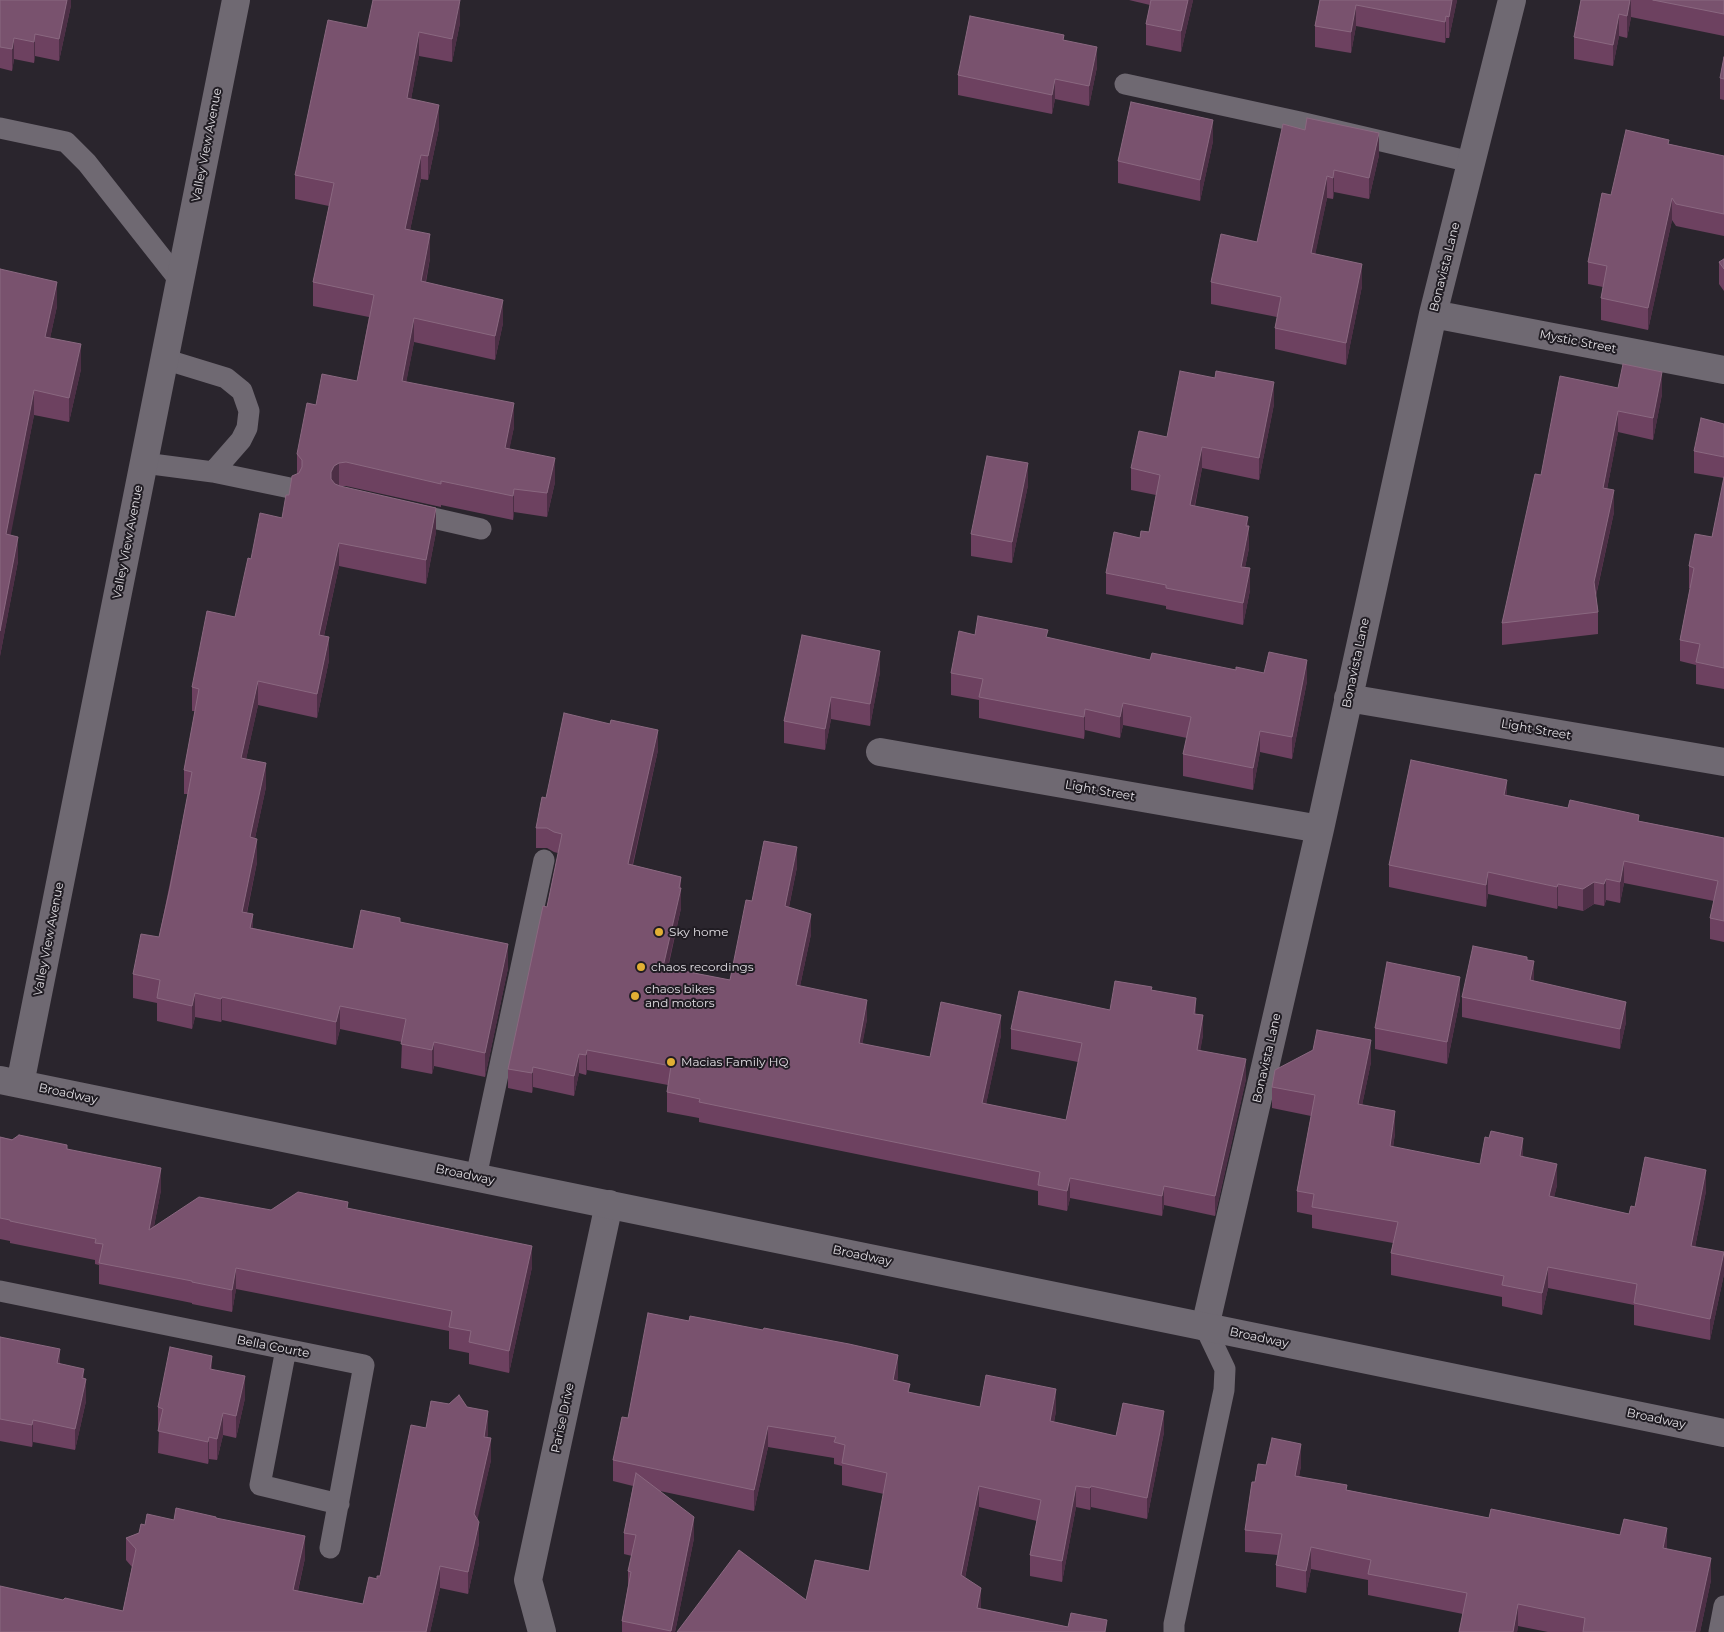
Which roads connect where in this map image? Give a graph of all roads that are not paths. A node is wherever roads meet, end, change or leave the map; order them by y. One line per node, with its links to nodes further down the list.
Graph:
1 (236, 0): 6 (street, Valley View Avenue)
2 (1512, 0): 5 (street, Bonavista Lane)
3 (1125, 84): 5 (lane)
4 (0, 128): 6 (lane)
5 (1471, 162): 7 (street, Bonavista Lane)
6 (180, 282): 8 (street, Valley View Avenue)
7 (1433, 314): 9 (street, Mystic Street); 15 (street, Bonavista Lane)
8 (164, 359): 10 (street, Valley View Avenue); 11 (lane)
9 (1724, 370)
10 (144, 463): 11 (lane); 20 (street, Valley View Avenue)
11 (212, 472): 12 (lane)
12 (290, 488)
13 (389, 508): 14 (lane)
14 (481, 528)
15 (1348, 698): 17 (street, Light Street); 18 (street, Bonavista Lane)
16 (880, 752): 18 (street, Light Street)
17 (1724, 762)
18 (1320, 829): 24 (street, Bonavista Lane)
19 (544, 860): 21 (lane)
20 (10, 1082): 21 (street, Broadway)
21 (476, 1177): 22 (street, Broadway)
22 (609, 1204): 24 (street, Broadway); 30 (street, Parise Drive)
23 (0, 1291): 25 (lane, Bella Courte)
24 (1205, 1326): 26 (street, Broadway); 31 (lane)
25 (286, 1349): 27 (lane); 27 (lane, Bella Courte)
26 (1724, 1433)
27 (339, 1504): 28 (lane, Bella Courte)
28 (330, 1548)
29 (1724, 1606): 32 (lane)
30 (542, 1632)
31 (1174, 1632)
32 (1719, 1632)

